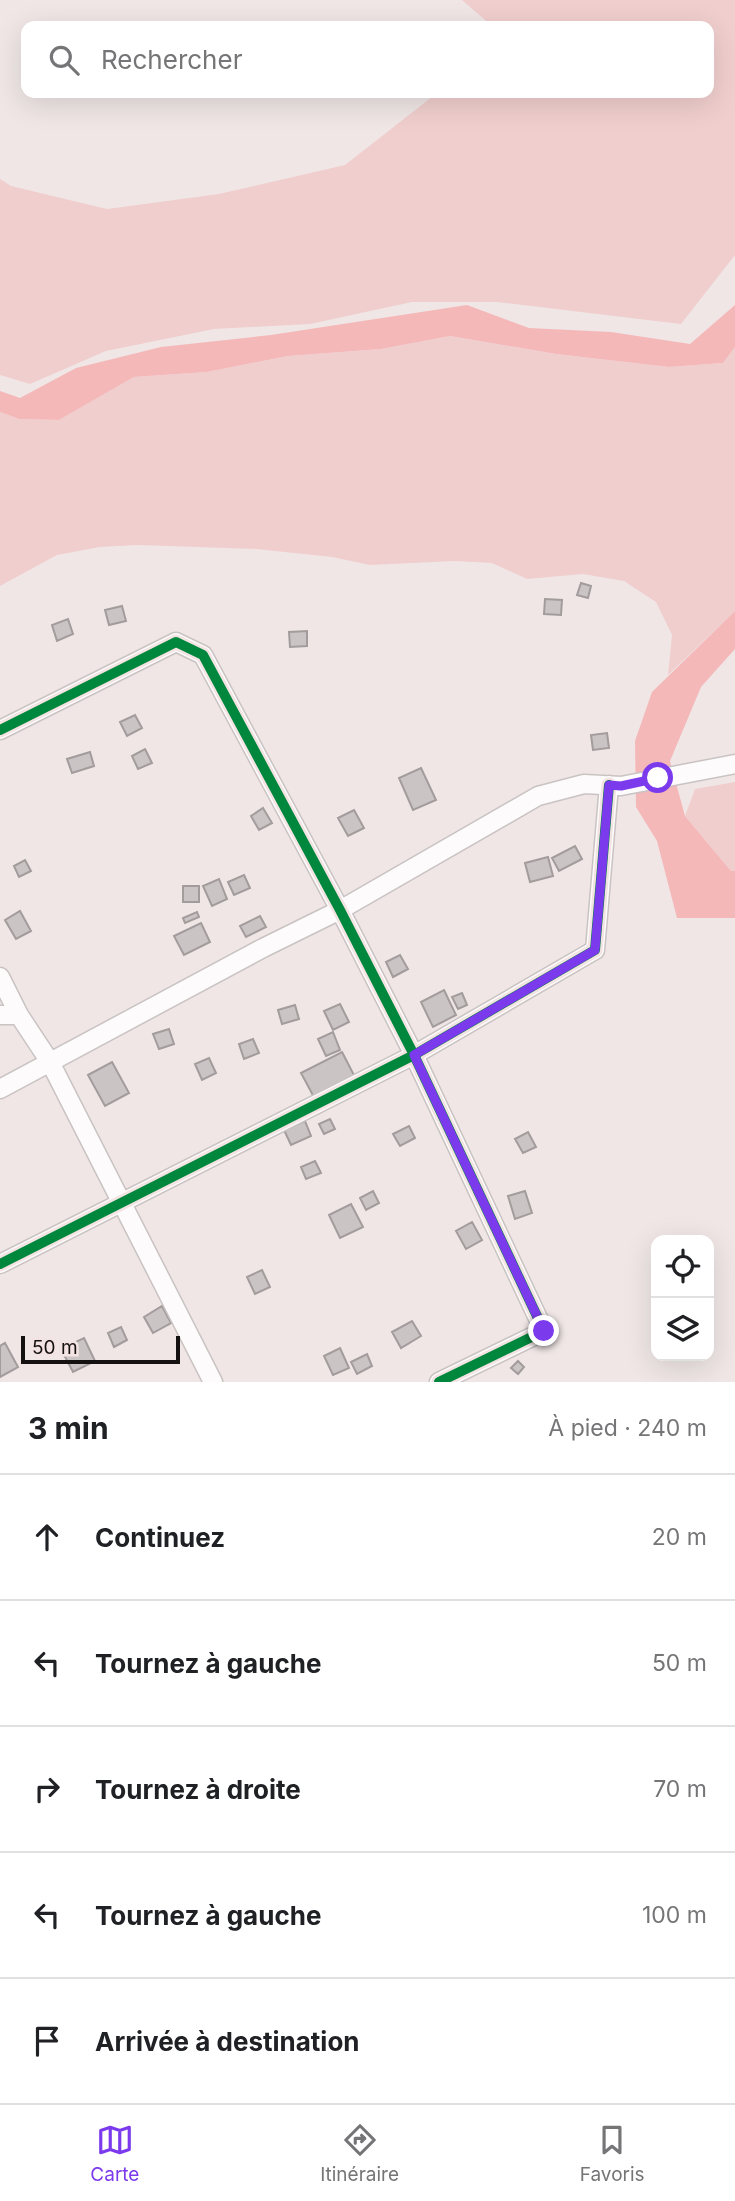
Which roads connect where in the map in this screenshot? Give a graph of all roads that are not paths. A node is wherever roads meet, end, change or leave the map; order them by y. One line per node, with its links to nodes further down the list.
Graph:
1 (0, 730): 4 (street)
2 (735, 764): 3 (street)
3 (615, 785): 4 (street); 8 (street)
4 (340, 910): 8 (street); 9 (street)
5 (0, 977): 7 (street)
6 (0, 1015): 7 (street)
7 (19, 1015): 9 (street)
8 (414, 1055): 11 (street); 14 (street)
9 (50, 1062): 10 (street); 11 (street)
10 (0, 1089)
11 (122, 1202): 12 (street); 13 (street)
12 (0, 1264)
13 (213, 1382)
14 (439, 1382)

